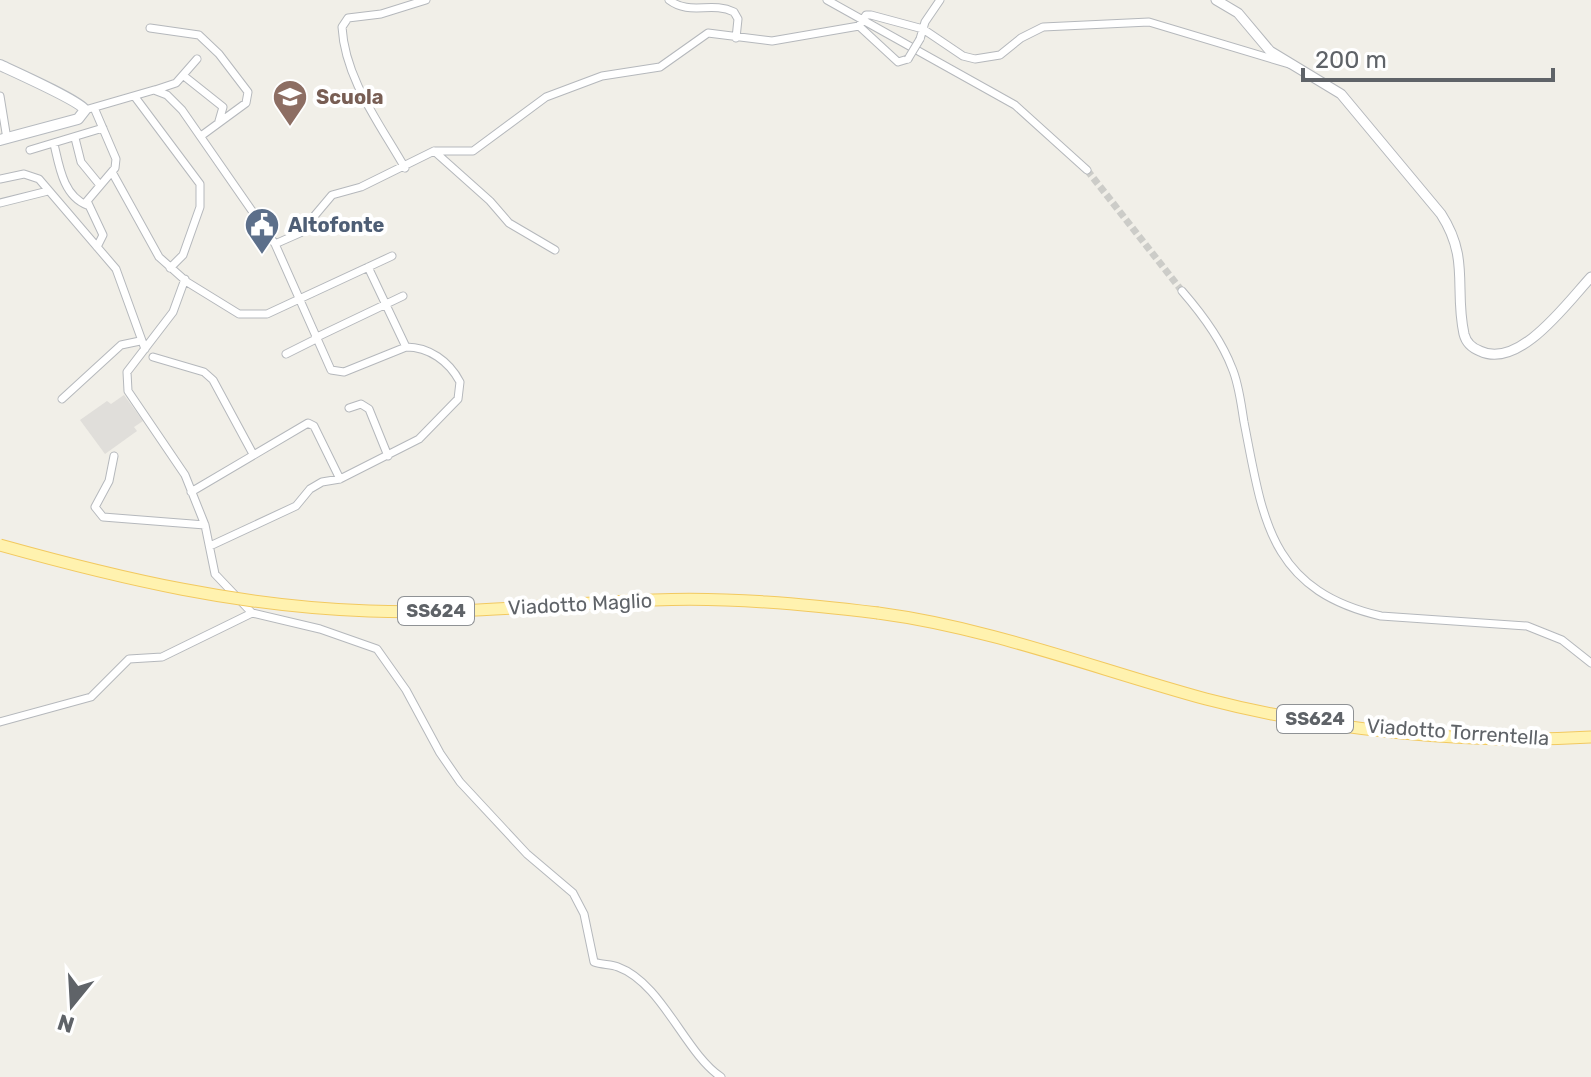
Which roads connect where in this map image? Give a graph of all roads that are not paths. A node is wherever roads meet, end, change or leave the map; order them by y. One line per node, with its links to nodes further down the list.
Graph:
1 (426, 0): 26 (street)
2 (669, 0): 9 (street)
3 (827, 0): 6 (street)
4 (940, 0): 8 (street)
5 (1216, 0): 11 (street)
6 (861, 23): 8 (street); 8 (street, bridge); 9 (street); 27 (street)
7 (150, 28): 18 (street)
8 (923, 29): 11 (street)
9 (736, 38): 25 (street)
10 (197, 59): 13 (street)
11 (1289, 64): 40 (street)
12 (0, 65): 17 (main road)
13 (184, 76): 14 (street); 18 (street)
14 (154, 90): 16 (street); 20 (street)
15 (0, 96): 22 (street)
16 (135, 97): 17 (street); 39 (street)
17 (90, 110): 19 (street); 22 (main road)
18 (218, 123): 20 (street)
19 (103, 128): 21 (street); 28 (street)
20 (201, 136): 34 (street)
21 (75, 138): 23 (street); 30 (street)
22 (3, 139)
23 (54, 144): 24 (street); 33 (street)
24 (30, 150)
25 (434, 151): 26 (street); 36 (street)
26 (405, 168): 34 (street)
27 (1087, 170)
28 (112, 172): 30 (street); 39 (street)
29 (0, 179): 31 (street)
30 (99, 184): 33 (street)
31 (48, 191): 32 (street); 35 (street)
32 (0, 203)
33 (87, 205): 35 (street)
34 (275, 244): 44 (street)
35 (97, 247): 47 (street)
36 (555, 250)
37 (392, 256): 38 (street)
38 (368, 267): 44 (street); 45 (street)
39 (170, 268): 41 (street)
40 (1591, 277)
41 (185, 279): 44 (street); 49 (street)
42 (1182, 291): 63 (street)
43 (403, 296): 45 (street)
44 (298, 300): 46 (street)
45 (386, 304): 46 (street); 48 (street)
46 (315, 338): 48 (street); 50 (street)
47 (140, 341): 49 (street); 51 (street)
48 (406, 347): 55 (street)
49 (147, 353): 53 (street); 57 (street)
50 (286, 354)
51 (62, 399)
52 (349, 408): 55 (street)
53 (253, 454): 56 (street); 57 (street)
54 (114, 456): 58 (street)
55 (388, 456): 56 (street)
56 (340, 479): 60 (street)
57 (191, 492): 58 (street)
58 (205, 525): 60 (street)
59 (0, 545): 62 (main road, Viadotto Maglio / SS624, bridge)
60 (210, 546): 61 (street)
61 (252, 613): 64 (street); 66 (street)
62 (1047, 651): 65 (main road, Viadotto Torrentella / SS624)
63 (1591, 663)
64 (0, 722)
65 (1591, 737)
66 (721, 1077)

